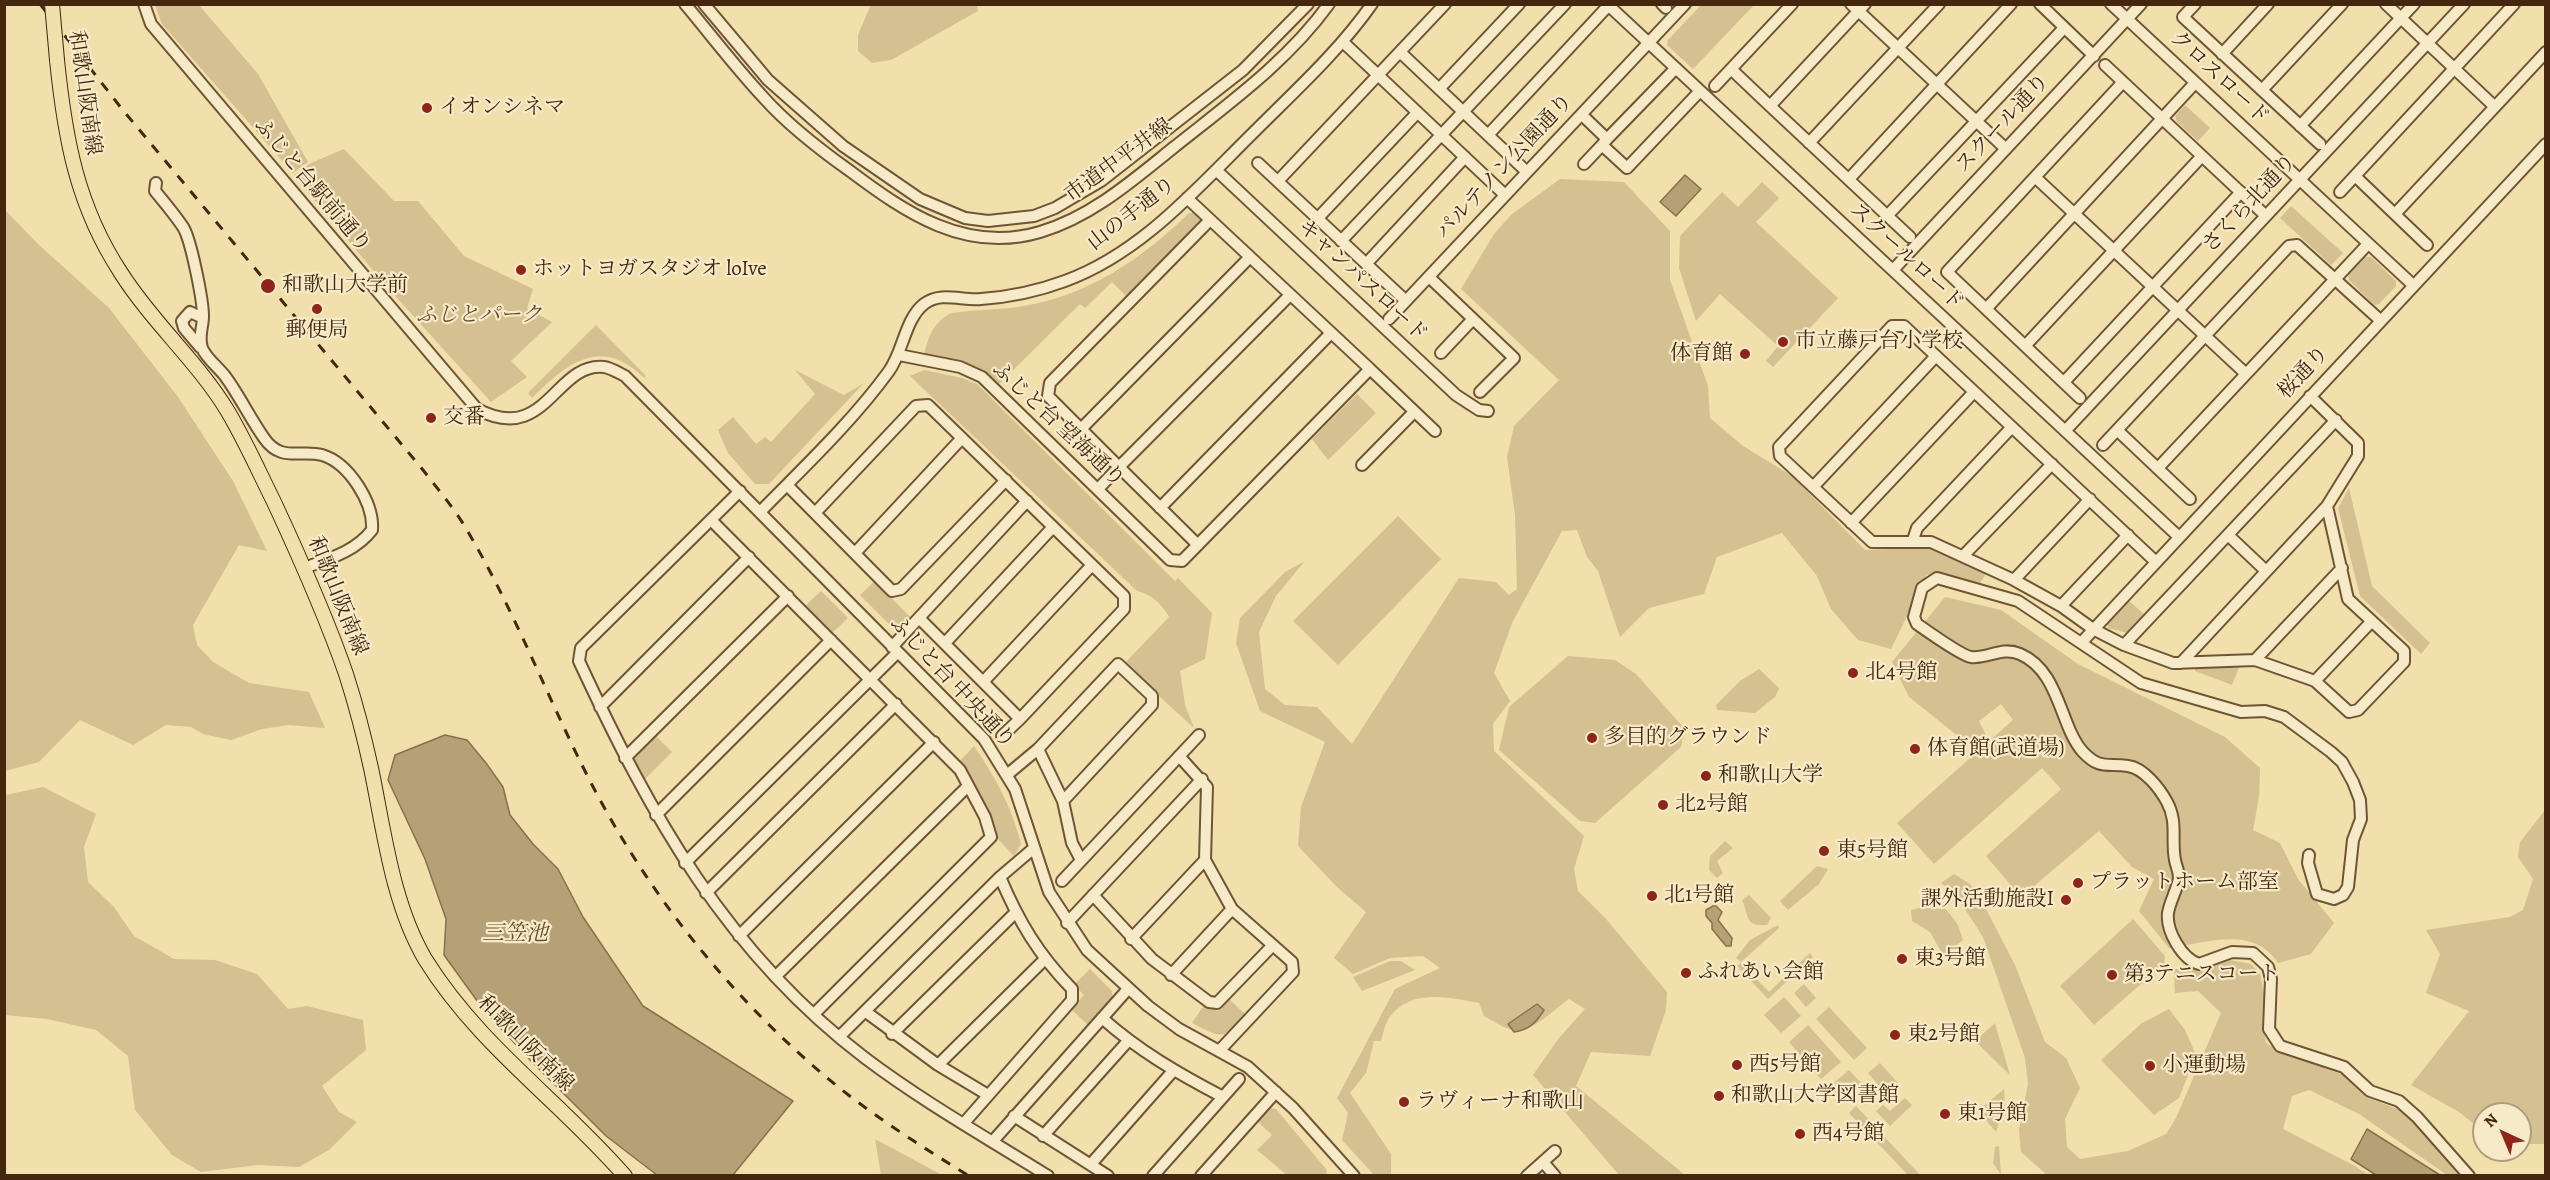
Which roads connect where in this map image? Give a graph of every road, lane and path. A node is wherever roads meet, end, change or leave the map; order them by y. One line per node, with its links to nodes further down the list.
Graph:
1 (52, 4): 160 (main road, 和歌山阪南線, bridge)
2 (144, 4): 139 (street, ふじと台駅前通り)
3 (704, 4): 4 (street, 市道中平井線)
4 (1308, 4)
5 (1329, 4): 25 (street, 市道中平井線)
6 (1372, 4): 30 (street, 山の手通り)
7 (1445, 4): 34 (street)
8 (1519, 4): 47 (street)
9 (1564, 4): 53 (street)
10 (1685, 4): 31 (street, パルテノン公園通り)
11 (1792, 4): 40 (street)
12 (1939, 4): 33 (street)
13 (2012, 4): 45 (street)
14 (2040, 4): 29 (street)
15 (2111, 4): 28 (street, クロスロード)
16 (2141, 4): 28 (street, スクール通り)
17 (2195, 4): 36 (street)
18 (2268, 4): 36 (street)
19 (2342, 4): 48 (street)
20 (2386, 4): 27 (street)
21 (2414, 4): 27 (street)
22 (2464, 4): 32 (street, さくら北通り)
23 (2514, 4): 41 (street)
24 (1608, 5): 31 (street, スクールロード); 58 (street)
25 (689, 6)
26 (1858, 7): 33 (street); 50 (street)
27 (2401, 19): 32 (street); 57 (street)
28 (2127, 20): 37 (street, スクール通り); 44 (street, クロスロード)
29 (2064, 28): 37 (street); 56 (street)
30 (1343, 42): 42 (street); 69 (street, 山の手通り)
31 (1649, 43): 39 (street, スクールロード); 54 (street, パルテノン公園通り)
32 (2427, 44): 41 (street); 74 (street, さくら北通り)
33 (1898, 49): 45 (street); 61 (street)
34 (1400, 52): 42 (street); 47 (street)
35 (2546, 52): 51 (street)
36 (2222, 54): 48 (street)
37 (2094, 56): 64 (street, スクール通り)
38 (2105, 65): 43 (street)
39 (1676, 68): 49 (street, スクールロード); 60 (street)
40 (1731, 69): 46 (street); 50 (street)
41 (2455, 69): 51 (street); 71 (street)
42 (1378, 76): 52 (street); 75 (street)
43 (2123, 82): 55 (street); 72 (street)
44 (2195, 83): 55 (street); 74 (street, クロスロード)
45 (1936, 85): 56 (street); 73 (street)
46 (1715, 86)
47 (1439, 89): 53 (street)
48 (2262, 90): 57 (street)
49 (1700, 91): 60 (street); 94 (street, スクールロード)
50 (1770, 105): 61 (street)
51 (2494, 106): 82 (street)
52 (1417, 112): 59 (street); 85 (street)
53 (1464, 112): 58 (street); 59 (street)
54 (1582, 115): 60 (street); 70 (street, パルテノン公園通り)
55 (2162, 119): 65 (street); 81 (street)
56 (1976, 121): 64 (street); 83 (street)
57 (2300, 126): 62 (street)
58 (1488, 135): 70 (street)
59 (1442, 136): 66 (street); 88 (street)
60 (1605, 142): 68 (street)
61 (1809, 143): 73 (street)
62 (2320, 144)
63 (2546, 144): 97 (street, 桜通り)
64 (2006, 149): 94 (street, スクール通り)
65 (2202, 156): 77 (street); 91 (street)
66 (1465, 158): 79 (street); 93 (street)
67 (1258, 163): 75 (street)
68 (1584, 164)
69 (1215, 170): 80 (street, 山の手通り); 121 (street, キャンパスロード)
70 (1527, 172): 79 (street, パルテノン公園通り)
71 (2355, 176): 78 (street); 82 (street)
72 (2035, 177): 81 (street); 101 (street)
73 (1849, 179): 83 (street)
74 (2300, 180): 84 (street, さくら北通り); 89 (street, クロスロード)
75 (1278, 181): 85 (street)
76 (156, 183): 103 (street)
77 (2241, 192): 84 (street); 98 (street)
78 (2340, 192)
79 (1505, 195): 95 (street, パルテノン公園通り)
80 (1187, 198): 86 (street); 112 (street, 山の手通り)
81 (2075, 214): 91 (street); 101 (street)
82 (2395, 214): 90 (street)
83 (1887, 216): 87 (street)
84 (2266, 216): 102 (street, さくら北通り)
85 (1317, 219): 88 (street)
86 (1210, 220): 92 (street); 125 (street)
87 (1910, 237)
88 (1341, 241): 93 (street)
89 (2368, 244): 96 (street); 97 (street, クロスロード)
90 (2427, 245)
91 (2114, 250): 98 (street); 109 (street)
92 (1250, 257): 99 (street); 125 (street)
93 (1366, 264): 100 (street)
94 (1893, 270): 128 (street, スクールロード)
95 (1428, 277): 100 (street, パルテノン公園通り); 105 (street)
96 (2335, 279): 106 (street); 108 (street); 115 (street)
97 (2413, 285): 106 (street, 桜通り)
98 (2152, 287): 102 (street); 116 (street)
99 (1290, 295): 107 (street); 133 (street)
100 (1406, 301): 104 (street, パルテノン公園通り)
101 (1986, 309): 109 (street)
102 (2177, 310): 108 (street); 128 (street, さくら北通り)
103 (203, 318): 110 (street); 110 (street)
104 (1389, 319)
105 (1473, 319): 111 (street); 118 (street)
106 (2380, 320): 119 (street, 桜通り)
107 (1331, 333): 114 (street); 144 (street)
108 (2205, 336): 115 (street); 126 (street)
109 (2025, 345): 116 (street)
110 (202, 350): 160 (street)
111 (1441, 353)
112 (899, 355): 136 (street, 山の手通り); 138 (street, ふじと台 望海通り)
113 (1935, 356): 117 (street); 137 (street); 137 (street)
114 (1370, 369): 122 (street); 154 (street)
115 (2245, 373): 134 (street)
116 (2064, 382): 120 (street)
117 (1974, 392): 124 (street); 148 (street)
118 (1480, 393)
119 (2310, 396): 123 (street); 152 (street, 桜通り)
120 (2080, 398)
121 (1488, 411)
122 (1414, 412): 127 (street); 132 (street)
123 (2336, 420): 143 (street); 150 (street)
124 (2012, 427): 131 (street); 153 (street)
125 (1082, 429): 133 (street)
126 (2116, 430): 130 (street); 134 (street)
127 (1436, 431)
128 (2065, 431): 152 (street, スクールロード)
129 (962, 438): 135 (street); 146 (street); 155 (street)
130 (2103, 445)
131 (2052, 464): 140 (street); 156 (street)
132 (1362, 465)
133 (1119, 467): 138 (street); 144 (street)
134 (2157, 468): 141 (street)
135 (1006, 480): 142 (street); 155 (street)
136 (787, 485): 145 (street, 山の手通り); 146 (street)
137 (1813, 487): 148 (street)
138 (1098, 489): 154 (street, ふじと台 望海通り)
139 (741, 491): 145 (street); 147 (street)
140 (2090, 499): 151 (street); 163 (street)
141 (2190, 499)
142 (1027, 501): 149 (street); 166 (street)
143 (2327, 506): 161 (street); 162 (street)
144 (1160, 507): 154 (street)
145 (760, 512): 173 (street, ふじと台 中央通り)
146 (815, 513): 155 (street)
147 (711, 520): 157 (street); 180 (street)
148 (1851, 523): 153 (street)
149 (1053, 527): 159 (street); 170 (street)
150 (2228, 535): 162 (street); 172 (street)
151 (2128, 536): 158 (street); 165 (street)
152 (2179, 537): 158 (street, 桜通り)
153 (1913, 540): 156 (street)
154 (1198, 544)
155 (855, 553)
156 (1964, 555): 163 (street)
157 (749, 557): 164 (street); 180 (street)
158 (2156, 562): 168 (street, 桜通り)
159 (1092, 566): 178 (street); 181 (street)
160 (304, 568): 232 (main road, 和歌山阪南線)
161 (2342, 568): 167 (street); 174 (street)
162 (2266, 571): 175 (street)
163 (2014, 580): 165 (street)
164 (788, 596): 169 (street); 187 (street)
165 (2061, 606): 168 (street)
166 (919, 618): 170 (street); 173 (street)
167 (2372, 621): 177 (street); 177 (street)
168 (2093, 629): 171 (street, 桜通り); 172 (street)
169 (831, 640): 176 (street); 192 (street)
170 (945, 643): 178 (street)
171 (2081, 643): 194 (street); 240 (street)
172 (2124, 645): 175 (street)
173 (895, 650): 176 (street); 188 (street, ふじと台 中央通り)
174 (2255, 660): 175 (street); 177 (street)
175 (2181, 663)
176 (872, 679): 179 (street); 197 (street)
177 (2315, 681)
178 (983, 682): 181 (street)
179 (896, 704): 184 (street); 200 (street)
180 (600, 707): 187 (street)
181 (1020, 719): 183 (street)
182 (1199, 735): 186 (street)
183 (1002, 736)
184 (934, 742): 190 (street); 205 (street)
185 (1038, 749): 188 (street); 191 (street); 191 (street)
186 (1179, 756): 189 (street); 195 (street)
187 (625, 758): 192 (street)
188 (1008, 774): 193 (street, ふじと台 中央通り)
189 (1202, 779): 196 (street); 201 (street)
190 (968, 786): 210 (street); 213 (street)
191 (1063, 801): 195 (street)
192 (656, 815): 197 (street)
193 (1034, 848): 198 (street); 204 (street, ふじと台 中央通り)
194 (2309, 855)
195 (1081, 860): 199 (street)
196 (1205, 860): 202 (street); 206 (street)
197 (685, 863): 200 (street)
198 (1000, 877): 203 (street); 212 (street)
199 (1062, 881)
200 (706, 893): 205 (street)
201 (1093, 895): 204 (street); 206 (street)
202 (1232, 909): 207 (street); 209 (street)
203 (1016, 914): 208 (street); 215 (street)
204 (1067, 922): 211 (street, ふじと台 中央通り)
205 (739, 936): 210 (street)
206 (1131, 939): 209 (street)
207 (1272, 945): 209 (street); 218 (street)
208 (1044, 960): 219 (street); 223 (street)
209 (1171, 975)
210 (776, 976): 213 (street)
211 (1128, 989): 214 (street); 218 (street, ふじと台 中央通り)
212 (866, 1012): 215 (street); 216 (street)
213 (814, 1014): 216 (street)
214 (1102, 1018): 217 (street); 225 (street)
215 (892, 1034): 219 (street)
216 (839, 1037): 226 (street)
217 (1128, 1041): 220 (street); 227 (street)
218 (1219, 1051): 222 (street, ふじと台 中央通り)
219 (938, 1065): 223 (street)
220 (1173, 1071): 224 (street); 231 (street)
221 (1239, 1079): 224 (street)
222 (1276, 1092): 236 (street); 237 (street, ふじと台 中央通り)
223 (988, 1095): 226 (street)
224 (1222, 1097): 235 (street)
225 (1014, 1116): 227 (street); 228 (street)
226 (964, 1123): 228 (street)
227 (1044, 1136): 231 (street)
228 (993, 1141): 233 (street)
229 (1555, 1151): 230 (street)
230 (1543, 1162): 238 (street); 239 (street)
231 (1091, 1164): 234 (street)
232 (625, 1176)
233 (1048, 1176)
234 (1108, 1176)
235 (1153, 1176)
236 (1201, 1176)
237 (1354, 1176)
238 (1527, 1176)
239 (1554, 1176)
240 (2469, 1176)

